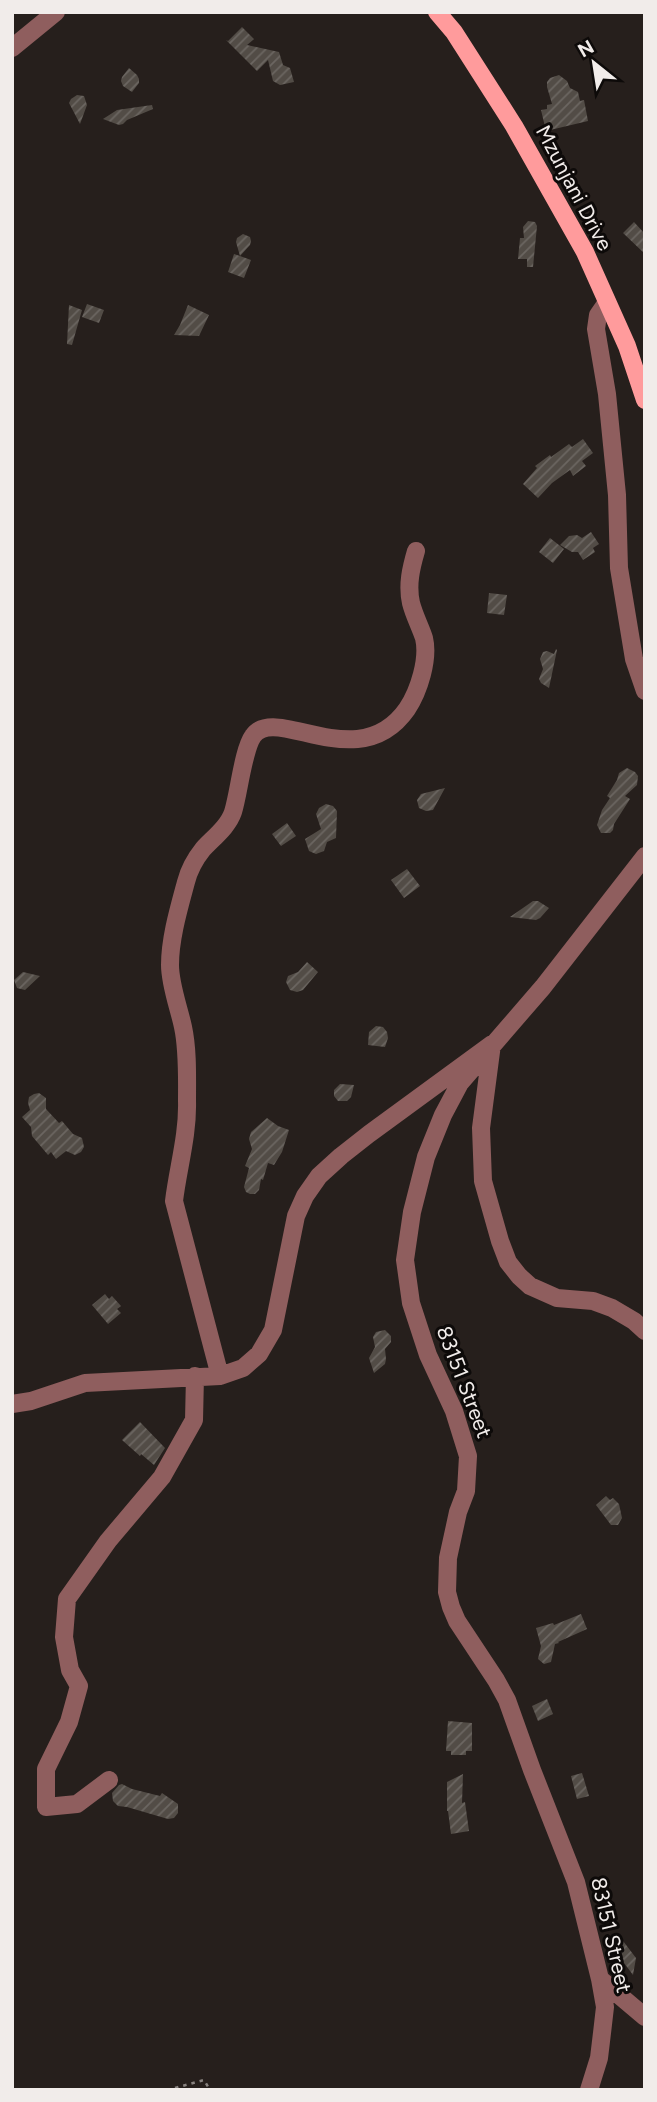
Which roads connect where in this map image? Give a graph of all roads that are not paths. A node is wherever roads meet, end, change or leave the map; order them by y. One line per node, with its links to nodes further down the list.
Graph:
1 (56, 12): 3 (street)
2 (437, 12): 4 (main road, Mzunjani Drive)
3 (12, 48)
4 (607, 302): 5 (main road, Mzunjani Drive); 7 (street)
5 (645, 400)
6 (416, 551): 12 (street)
7 (645, 691)
8 (645, 856): 9 (street, 83151 Street)
9 (492, 1044): 10 (street); 12 (street); 15 (street, 83151 Street)
10 (645, 1331)
11 (195, 1376): 12 (street); 13 (street); 14 (street)
12 (220, 1376)
13 (12, 1404)
14 (109, 1780)
15 (600, 1979): 16 (street); 17 (street, 83151 Street)
16 (645, 2017)
17 (589, 2090)

